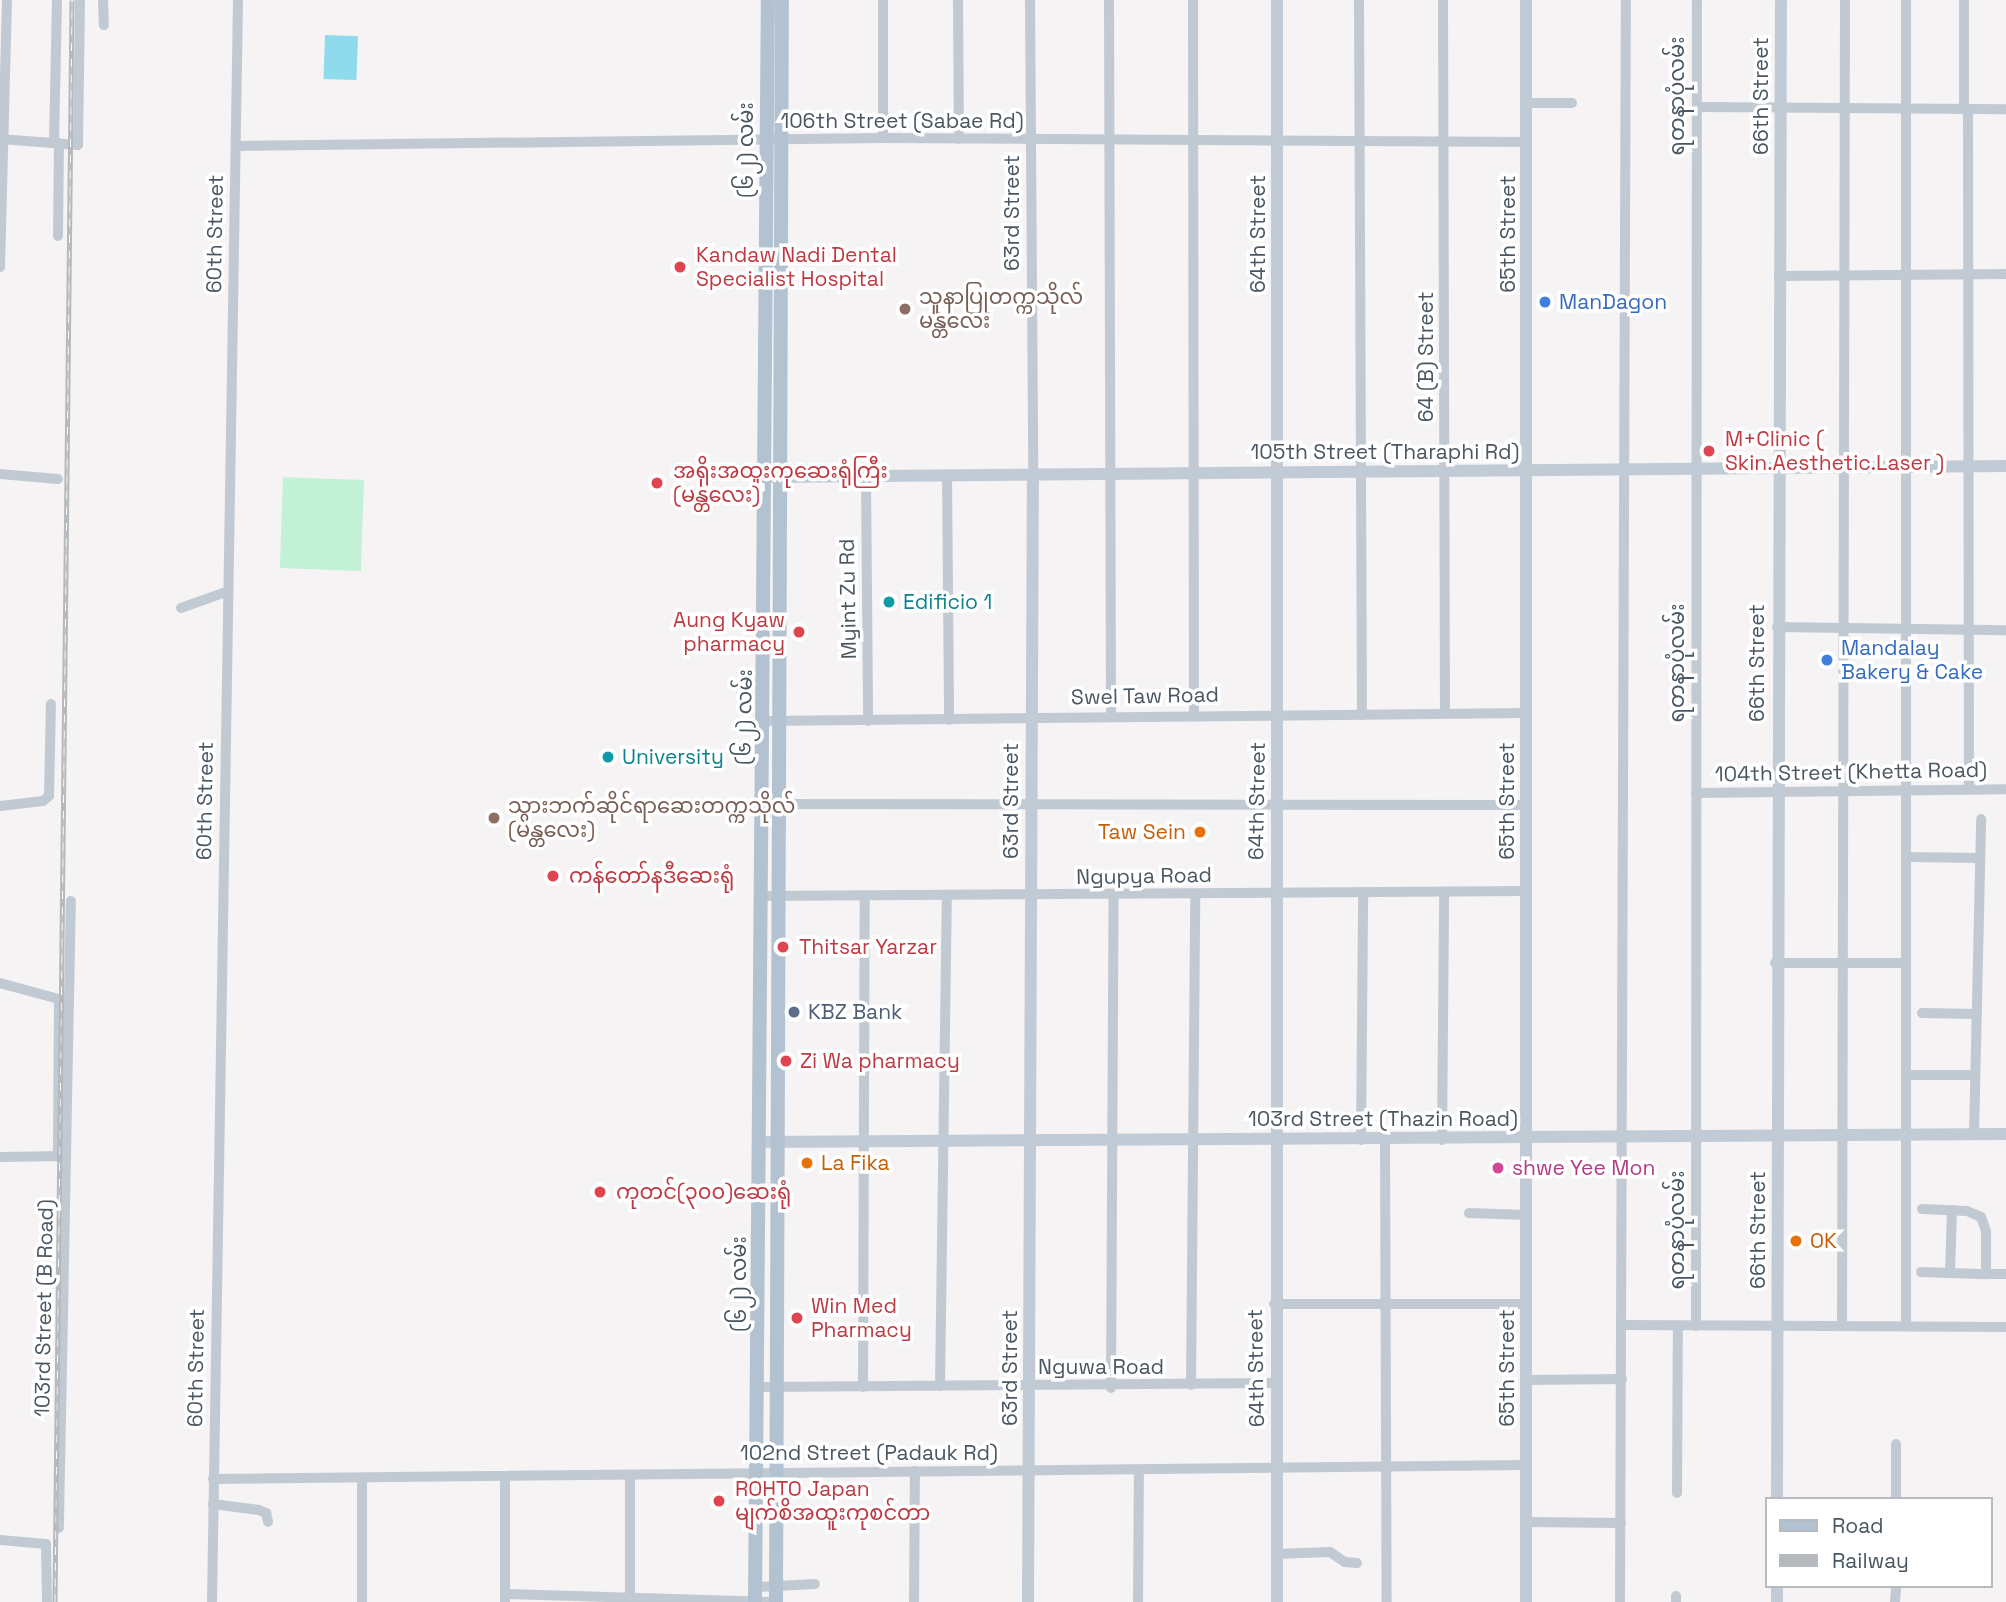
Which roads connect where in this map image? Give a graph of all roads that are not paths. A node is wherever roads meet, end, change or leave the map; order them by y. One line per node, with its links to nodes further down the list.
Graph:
1 (7, 0): 33 (street)
2 (57, 0): 44 (street)
3 (80, 0): 44 (street)
4 (103, 0): 23 (street)
5 (238, 0): 45 (street, 60th Street)
6 (768, 0): 38 (main road, (၆၂) လမ်း)
7 (782, 0): 36 (main road, (၆၂) လမ်း)
8 (883, 0): 32 (street)
9 (958, 0): 34 (street)
10 (1030, 0): 35 (street, 63rd Street)
11 (1109, 0): 37 (street)
12 (1193, 0): 39 (street)
13 (1277, 0): 41 (street, 64th Street)
14 (1359, 0): 42 (street)
15 (1443, 0): 40 (street, 64 (B) Street)
16 (1526, 0): 24 (street, 65th Street)
17 (1626, 0): 60 (street)
18 (1697, 0): 26 (street, ရတနာပုံလမ်း)
19 (1781, 0): 27 (street, 66th Street)
20 (1845, 0): 28 (street)
21 (1906, 0): 29 (street)
22 (1964, 0): 30 (street)
23 (104, 25)
24 (1527, 103): 25 (street); 43 (street, 65th Street)
25 (1572, 103)
26 (1697, 107): 27 (street); 58 (street, ရတနာပုံလမ်း)
27 (1779, 108): 28 (street); 52 (street, 66th Street)
28 (1843, 108): 29 (street); 49 (street)
29 (1907, 109): 30 (street); 50 (street)
30 (1966, 109): 31 (street); 51 (street)
31 (2006, 109)
32 (883, 138): 34 (street, 106th Street (Sabae Rd)); 36 (street, 106th Street (Sabae Rd))
33 (1, 139): 44 (street); 47 (street)
34 (959, 139): 35 (street, 106th Street (Sabae Rd))
35 (1031, 139): 37 (street, 106th Street (Sabae Rd)); 67 (street, 63rd Street)
36 (782, 140): 38 (street, 106th Street (Sabae Rd)); 69 (main road, (၆၂) လမ်း)
37 (1109, 140): 39 (street, 106th Street (Sabae Rd)); 65 (street)
38 (766, 141): 45 (street, 106th Street (Sabae Rd)); 69 (main road, (၆၂) လမ်း)
39 (1194, 141): 41 (street, 106th Street (Sabae Rd)); 61 (street)
40 (1443, 141): 42 (street, 106th Street (Sabae Rd)); 43 (street, 106th Street (Sabae Rd)); 62 (street, 64 (B) Street)
41 (1276, 142): 42 (street, 106th Street (Sabae Rd)); 63 (street, 64th Street)
42 (1359, 142): 64 (street)
43 (1527, 142): 59 (street, 65th Street)
44 (57, 143): 46 (street)
45 (236, 146): 72 (street, 60th Street)
46 (58, 236)
47 (0, 267)
48 (2006, 274): 51 (street)
49 (1843, 275): 50 (street); 52 (street); 55 (street)
50 (1909, 275): 51 (street); 56 (street)
51 (1970, 275): 53 (street)
52 (1779, 276): 57 (street, 66th Street)
53 (1970, 466): 54 (street, 105th Street (Tharaphi Rd)); 56 (street, 105th Street (Tharaphi Rd)); 77 (street)
54 (2006, 466)
55 (1846, 467): 56 (street, 105th Street (Tharaphi Rd)); 57 (street, 105th Street (Tharaphi Rd)); 75 (street)
56 (1909, 467): 76 (street)
57 (1778, 468): 58 (street, 105th Street (Tharaphi Rd)); 74 (street, 66th Street)
58 (1696, 469): 60 (street, 105th Street (Tharaphi Rd)); 95 (street, ရတနာပုံလမ်း)
59 (1528, 470): 60 (street, 105th Street (Tharaphi Rd)); 62 (street, 105th Street (Tharaphi Rd)); 80 (street, 65th Street)
60 (1626, 470): 133 (street)
61 (1193, 471): 63 (street, 105th Street (Tharaphi Rd)); 65 (street, 105th Street (Tharaphi Rd)); 81 (street)
62 (1446, 471): 64 (street, 105th Street (Tharaphi Rd)); 83 (street, 64 (B) Street)
63 (1279, 472): 64 (street, 105th Street (Tharaphi Rd)); 82 (street, 64th Street)
64 (1361, 472): 85 (street)
65 (1113, 473): 67 (street, 105th Street (Tharaphi Rd)); 84 (street)
66 (0, 474): 71 (street)
67 (1033, 474): 68 (street, 105th Street (Tharaphi Rd)); 86 (street, 63rd Street)
68 (947, 476): 70 (street, 105th Street (Tharaphi Rd)); 87 (street)
69 (772, 477): 70 (street, 105th Street (Tharaphi Rd)); 88 (main road, (၆၂) လမ်း)
70 (866, 477): 89 (street, Myint Zu Rd)
71 (58, 479)
72 (226, 592): 73 (street); 187 (street, 60th Street)
73 (181, 608)
74 (1777, 627): 75 (street); 94 (street, 66th Street)
75 (1846, 628): 76 (street); 93 (street)
76 (1907, 629): 77 (street); 92 (street)
77 (1970, 630): 78 (street); 90 (street)
78 (2006, 630)
79 (51, 704): 100 (street)
80 (1527, 713): 83 (street, Swel Taw Road); 99 (street, 65th Street)
81 (1194, 714): 82 (street, Swel Taw Road); 84 (street, Swel Taw Road)
82 (1277, 714): 85 (street, Swel Taw Road); 98 (street, 64th Street)
83 (1445, 714): 85 (street, Swel Taw Road)
84 (1111, 715): 86 (street, Swel Taw Road)
85 (1362, 715)
86 (1030, 717): 87 (street, Swel Taw Road); 97 (street, 63rd Street)
87 (949, 720): 89 (street, Swel Taw Road)
88 (772, 721): 89 (street, Swel Taw Road); 96 (main road, (၆၂) လမ်း)
89 (869, 721)
90 (1969, 789): 91 (street, 104th Street (Khetta Road)); 92 (street, 104th Street (Khetta Road))
91 (2006, 789)
92 (1906, 790): 93 (street, 104th Street (Khetta Road)); 102 (street)
93 (1847, 791): 94 (street, 104th Street (Khetta Road)); 118 (street)
94 (1776, 792): 95 (street, 104th Street (Khetta Road)); 116 (street, 66th Street)
95 (1696, 793): 128 (street, ရတနာပုံလမ်း)
96 (771, 804): 97 (street); 111 (main road, (၆၂) လမ်း); 112 (main road, (၆၂) လမ်း)
97 (1030, 805): 98 (street); 113 (street, 63rd Street)
98 (1275, 805): 99 (street); 110 (street, 64th Street)
99 (1526, 805): 104 (street, 65th Street)
100 (0, 806)
101 (1981, 819): 103 (street)
102 (1906, 857): 103 (street); 117 (street)
103 (1980, 858): 123 (street)
104 (1526, 891): 105 (street, Ngupya Road); 132 (street, 65th Street)
105 (1444, 892): 106 (street, Ngupya Road); 141 (street)
106 (1363, 893): 110 (street, Ngupya Road); 139 (street)
107 (1195, 894): 109 (street, Ngupya Road); 110 (street, Ngupya Road); 135 (street)
108 (947, 895): 113 (street, Ngupya Road); 114 (street, Ngupya Road); 137 (street)
109 (1114, 895): 113 (street, Ngupya Road); 138 (street)
110 (1275, 895): 136 (street, 64th Street)
111 (762, 896): 112 (street, Ngupya Road); 144 (main road, (၆၂) လမ်း)
112 (778, 896): 114 (street, Ngupya Road); 142 (main road, (၆၂) လမ်း)
113 (1030, 896): 134 (street, 63rd Street)
114 (864, 897): 143 (street)
115 (71, 901): 121 (street)
116 (1775, 963): 118 (street); 130 (street, 66th Street)
117 (1906, 963): 118 (street); 124 (street)
118 (1846, 964): 131 (street)
119 (0, 983): 120 (street)
120 (57, 997): 121 (street); 145 (street)
121 (72, 998): 145 (street)
122 (1922, 1013): 123 (street)
123 (1977, 1014): 125 (street)
124 (1908, 1075): 125 (street); 129 (street)
125 (1975, 1075): 127 (street)
126 (2006, 1134): 127 (street, 103rd Street (Thazin Road))
127 (1974, 1135): 129 (street, 103rd Street (Thazin Road))
128 (1696, 1136): 130 (street, 103rd Street (Thazin Road)); 133 (street, 103rd Street (Thazin Road)); 162 (street, ရတနာပုံလမ်း)
129 (1908, 1136): 131 (street, 103rd Street (Thazin Road)); 158 (street)
130 (1778, 1137): 131 (street, 103rd Street (Thazin Road)); 163 (street, 66th Street)
131 (1845, 1137): 160 (street)
132 (1528, 1138): 133 (street, 103rd Street (Thazin Road)); 141 (street, 103rd Street (Thazin Road)); 150 (street, 65th Street)
133 (1623, 1138): 159 (street)
134 (1029, 1139): 137 (street, 103rd Street (Thazin Road)); 138 (street, 103rd Street (Thazin Road)); 173 (street, 63rd Street)
135 (1191, 1139): 136 (street, 103rd Street (Thazin Road)); 138 (street, 103rd Street (Thazin Road)); 168 (street)
136 (1274, 1139): 139 (street, 103rd Street (Thazin Road)); 155 (street, 64th Street)
137 (946, 1140): 143 (street, 103rd Street (Thazin Road)); 169 (street)
138 (1114, 1140): 174 (street)
139 (1361, 1140): 140 (street, 103rd Street (Thazin Road))
140 (1385, 1140): 141 (street, 103rd Street (Thazin Road)); 157 (street)
141 (1442, 1140)
142 (776, 1141): 143 (street, 103rd Street (Thazin Road)); 144 (street, 103rd Street (Thazin Road)); 171 (main road, (၆၂) လမ်း)
143 (862, 1141): 172 (street)
144 (761, 1142): 170 (main road, (၆၂) လမ်း)
145 (62, 1154): 146 (street); 195 (street, 103rd Street (B Road))
146 (0, 1157)
147 (1922, 1209): 148 (street)
148 (1951, 1210): 152 (street); 153 (street)
149 (1469, 1213): 150 (street)
150 (1526, 1215): 156 (street, 65th Street)
151 (1921, 1272): 152 (street)
152 (1950, 1273): 153 (street)
153 (1986, 1274): 154 (street)
154 (2006, 1274)
155 (1274, 1304): 157 (street); 167 (street, 64th Street)
156 (1527, 1304): 157 (street); 166 (street, 65th Street)
157 (1385, 1305): 177 (street)
158 (1906, 1324): 160 (street); 164 (street)
159 (1622, 1325): 161 (street); 165 (street)
160 (1842, 1325): 163 (street)
161 (1678, 1326): 162 (street); 188 (street)
162 (1696, 1326): 163 (street)
163 (1777, 1326): 189 (street, 66th Street)
164 (2006, 1327)
165 (1622, 1378): 166 (street); 194 (street)
166 (1526, 1380): 176 (street, 65th Street)
167 (1275, 1383): 168 (street, Nguwa Road); 179 (street, 64th Street)
168 (1191, 1385): 174 (street, Nguwa Road)
169 (940, 1386): 172 (street, Nguwa Road); 173 (street, Nguwa Road)
170 (759, 1387): 171 (street, Nguwa Road); 182 (main road, (၆၂) လမ်း)
171 (775, 1387): 172 (street, Nguwa Road); 183 (main road, (၆၂) လမ်း)
172 (863, 1387)
173 (1028, 1387): 174 (street, Nguwa Road); 181 (street, 63rd Street)
174 (1111, 1388)
175 (1896, 1444): 190 (street)
176 (1526, 1465): 177 (street, 102nd Street (Padauk Rd)); 193 (street, 65th Street)
177 (1386, 1466): 179 (street, 102nd Street (Padauk Rd)); 212 (street)
178 (1139, 1469): 179 (street, 102nd Street (Padauk Rd)); 181 (street, 102nd Street (Padauk Rd)); 210 (street)
179 (1276, 1469): 197 (street, 64th Street)
180 (915, 1471): 181 (street, 102nd Street (Padauk Rd)); 183 (street, 102nd Street (Padauk Rd)); 208 (street)
181 (1029, 1471): 209 (street, 63rd Street)
182 (758, 1472): 183 (street, 102nd Street (Padauk Rd)); 184 (street, 102nd Street (Padauk Rd)); 201 (main road, (၆၂) လမ်း)
183 (773, 1472): 200 (main road, (၆၂) လမ်း)
184 (630, 1475): 185 (street, 102nd Street (Padauk Rd)); 203 (street)
185 (505, 1477): 186 (street, 102nd Street (Padauk Rd)); 202 (street)
186 (362, 1478): 187 (street, 102nd Street (Padauk Rd)); 206 (street)
187 (213, 1479): 191 (street, 60th Street)
188 (1677, 1493)
189 (1777, 1497)
190 (1896, 1497)
191 (213, 1504): 192 (street); 205 (street, 60th Street)
192 (268, 1522)
193 (1527, 1522): 194 (street); 213 (street, 65th Street)
194 (1621, 1523): 214 (street)
195 (59, 1528)
196 (0, 1541): 204 (street)
197 (1276, 1554): 198 (street); 211 (street, 64th Street)
198 (1357, 1563)
199 (815, 1584): 200 (street)
200 (775, 1586): 201 (street); 207 (main road, (၆၂) လမ်း)
201 (756, 1597): 203 (street); 207 (street)
202 (505, 1598): 203 (street)
203 (630, 1600)
204 (47, 1602)
205 (212, 1602)
206 (362, 1602)
207 (776, 1602)
208 (914, 1602)
209 (1028, 1602)
210 (1138, 1602)
211 (1277, 1602)
212 (1387, 1602)
213 (1527, 1602)
214 (1620, 1602)

